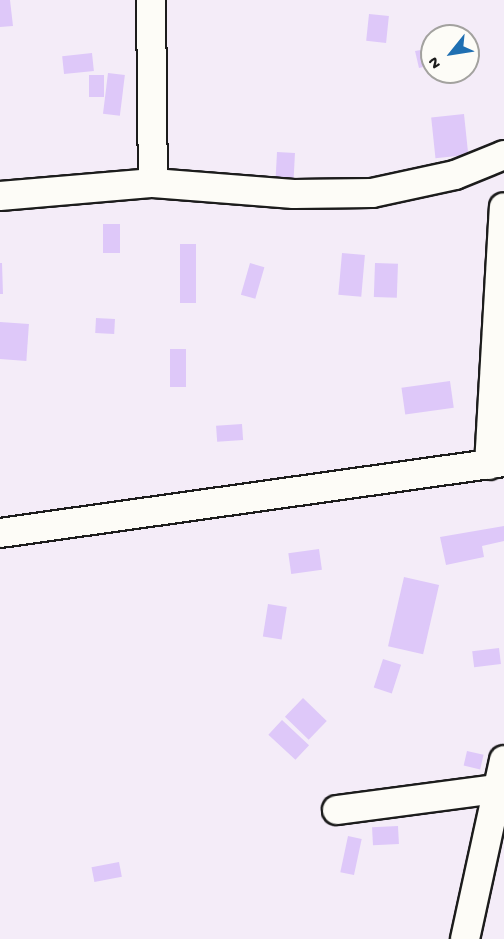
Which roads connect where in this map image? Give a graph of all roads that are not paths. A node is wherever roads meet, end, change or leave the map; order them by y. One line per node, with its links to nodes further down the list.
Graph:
1 (151, 0): 3 (street)
2 (504, 155): 3 (street)
3 (153, 183): 4 (street)
4 (0, 196)
5 (504, 207): 6 (street)
6 (497, 464): 7 (street)
7 (0, 533)
8 (504, 760): 9 (street)
9 (501, 789): 10 (street); 11 (street)
10 (338, 810)
11 (465, 939)

